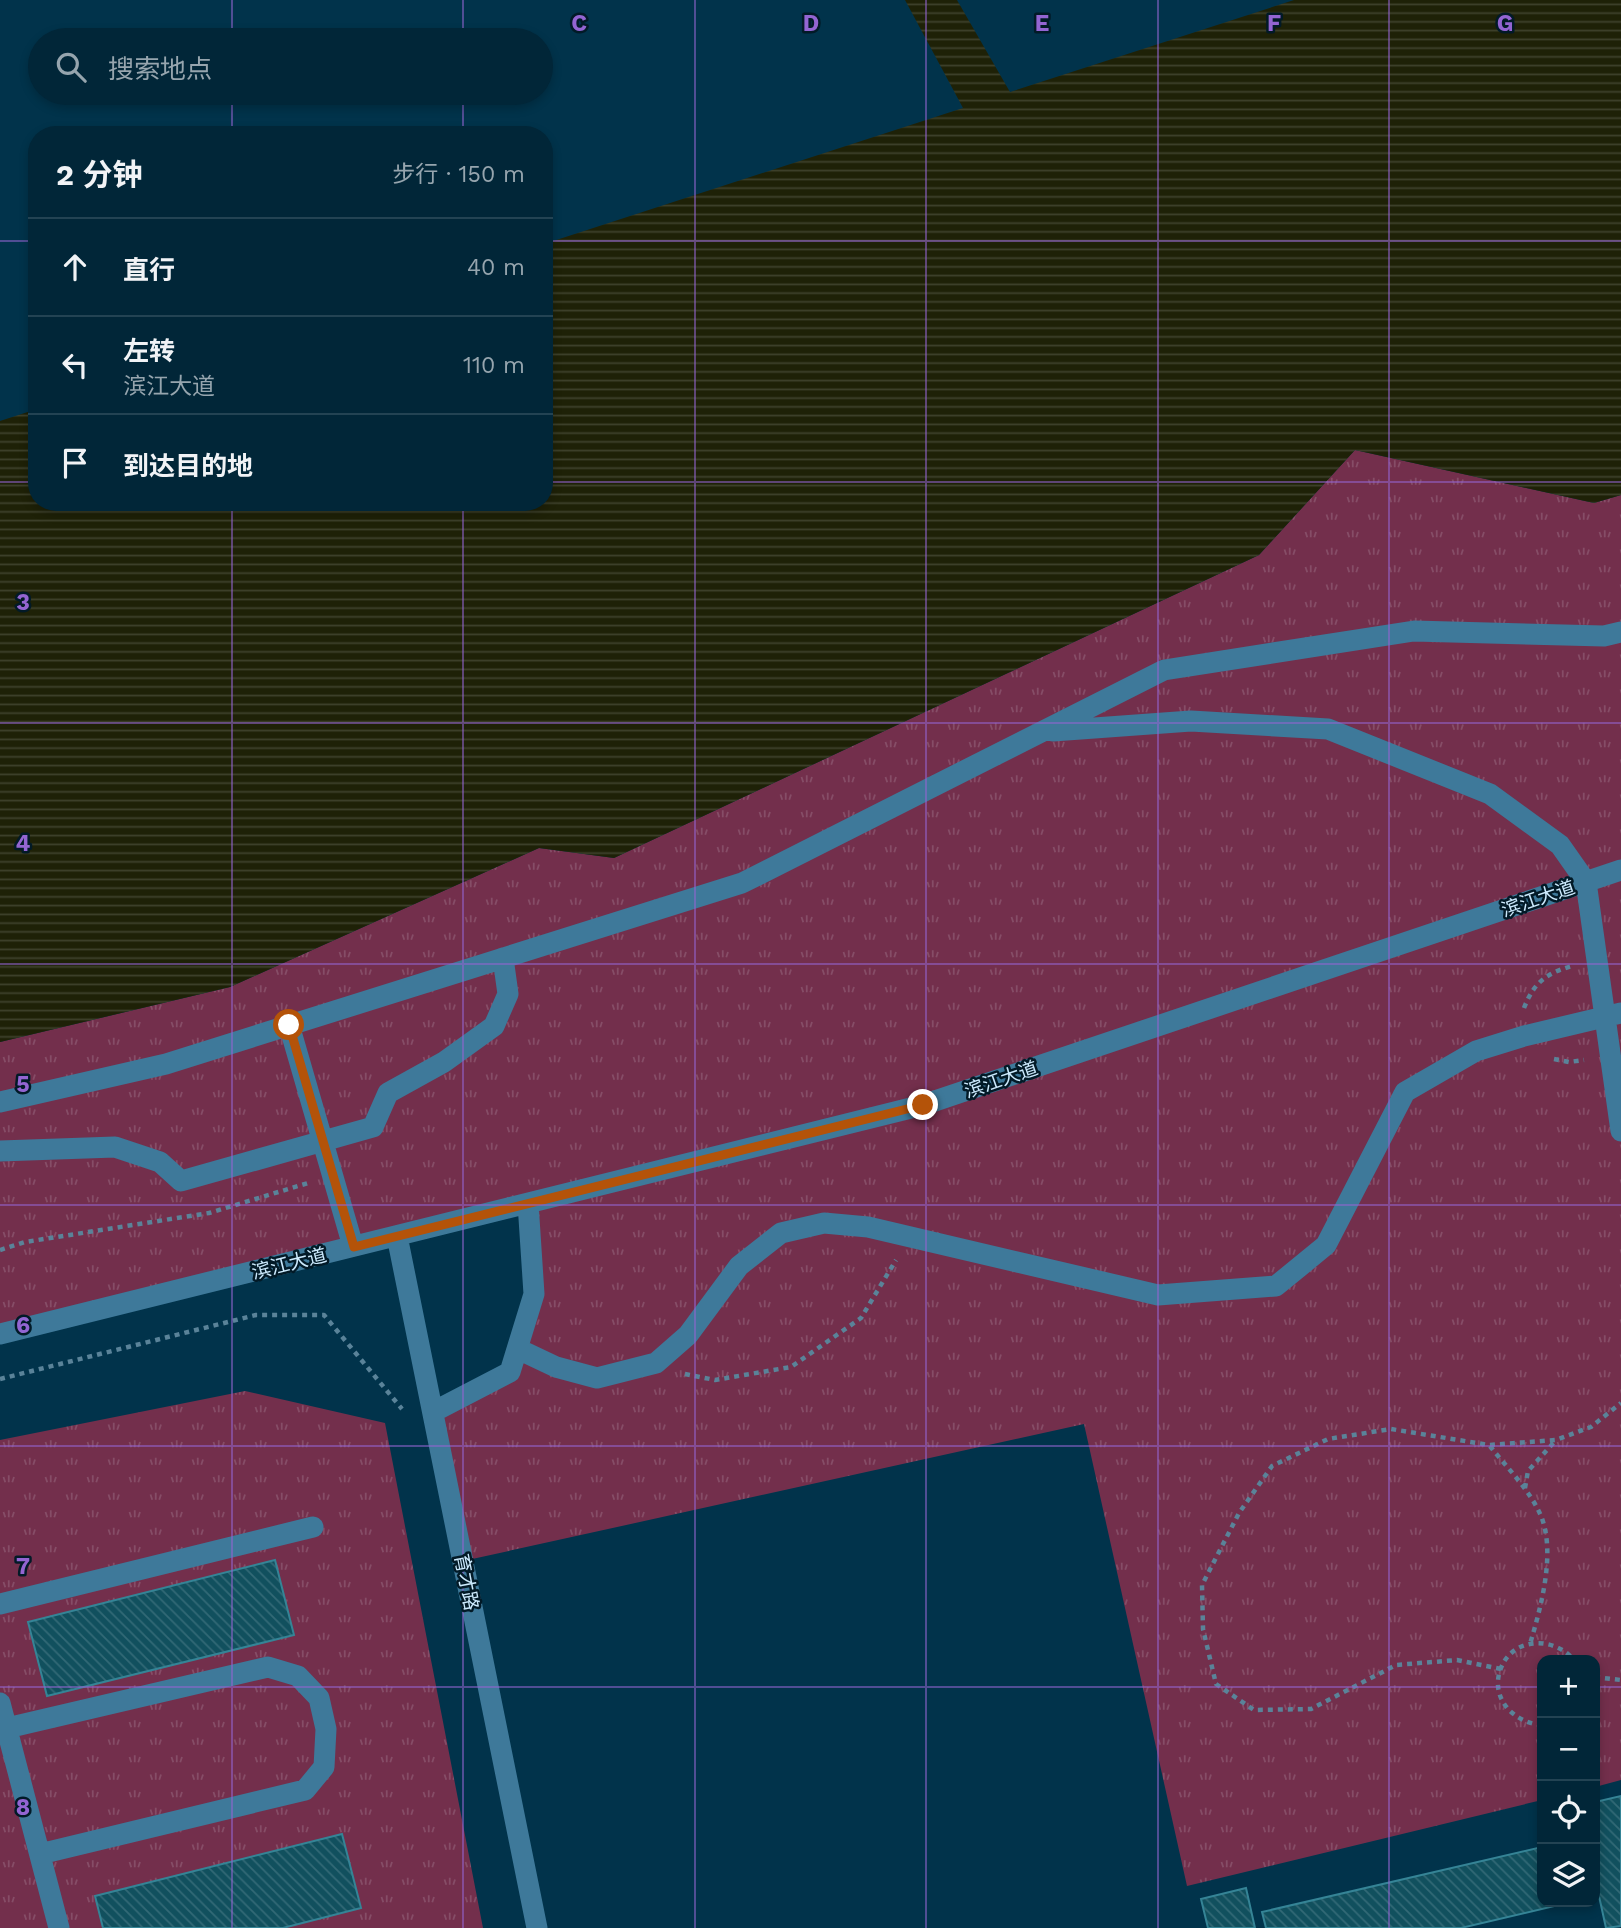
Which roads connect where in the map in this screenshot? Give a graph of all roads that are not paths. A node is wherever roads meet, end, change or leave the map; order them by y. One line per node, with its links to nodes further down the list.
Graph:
1 (1621, 632): 2 (street)
2 (1040, 732): 4 (street); 5 (street)
3 (1621, 870): 4 (street, 滨江大道)
4 (1586, 882): 6 (street); 12 (street, 滨江大道)
5 (503, 958): 7 (street); 10 (street)
6 (1613, 1014): 9 (street); 16 (street)
7 (289, 1025): 8 (street); 10 (street)
8 (0, 1102)
9 (1621, 1131)
10 (323, 1141): 11 (street); 14 (street)
11 (0, 1151)
12 (528, 1203): 13 (street, 滨江大道); 16 (street)
13 (397, 1236): 14 (street, 滨江大道); 17 (street, 育才路)
14 (354, 1247): 15 (street, 滨江大道)
15 (0, 1334)
16 (518, 1349): 17 (street)
17 (433, 1412): 24 (street, 育才路)
18 (313, 1527): 19 (street)
19 (0, 1604)
20 (0, 1703): 21 (street)
21 (7, 1728): 22 (street); 22 (street)
22 (40, 1854): 23 (street)
23 (60, 1928)
24 (537, 1928)

